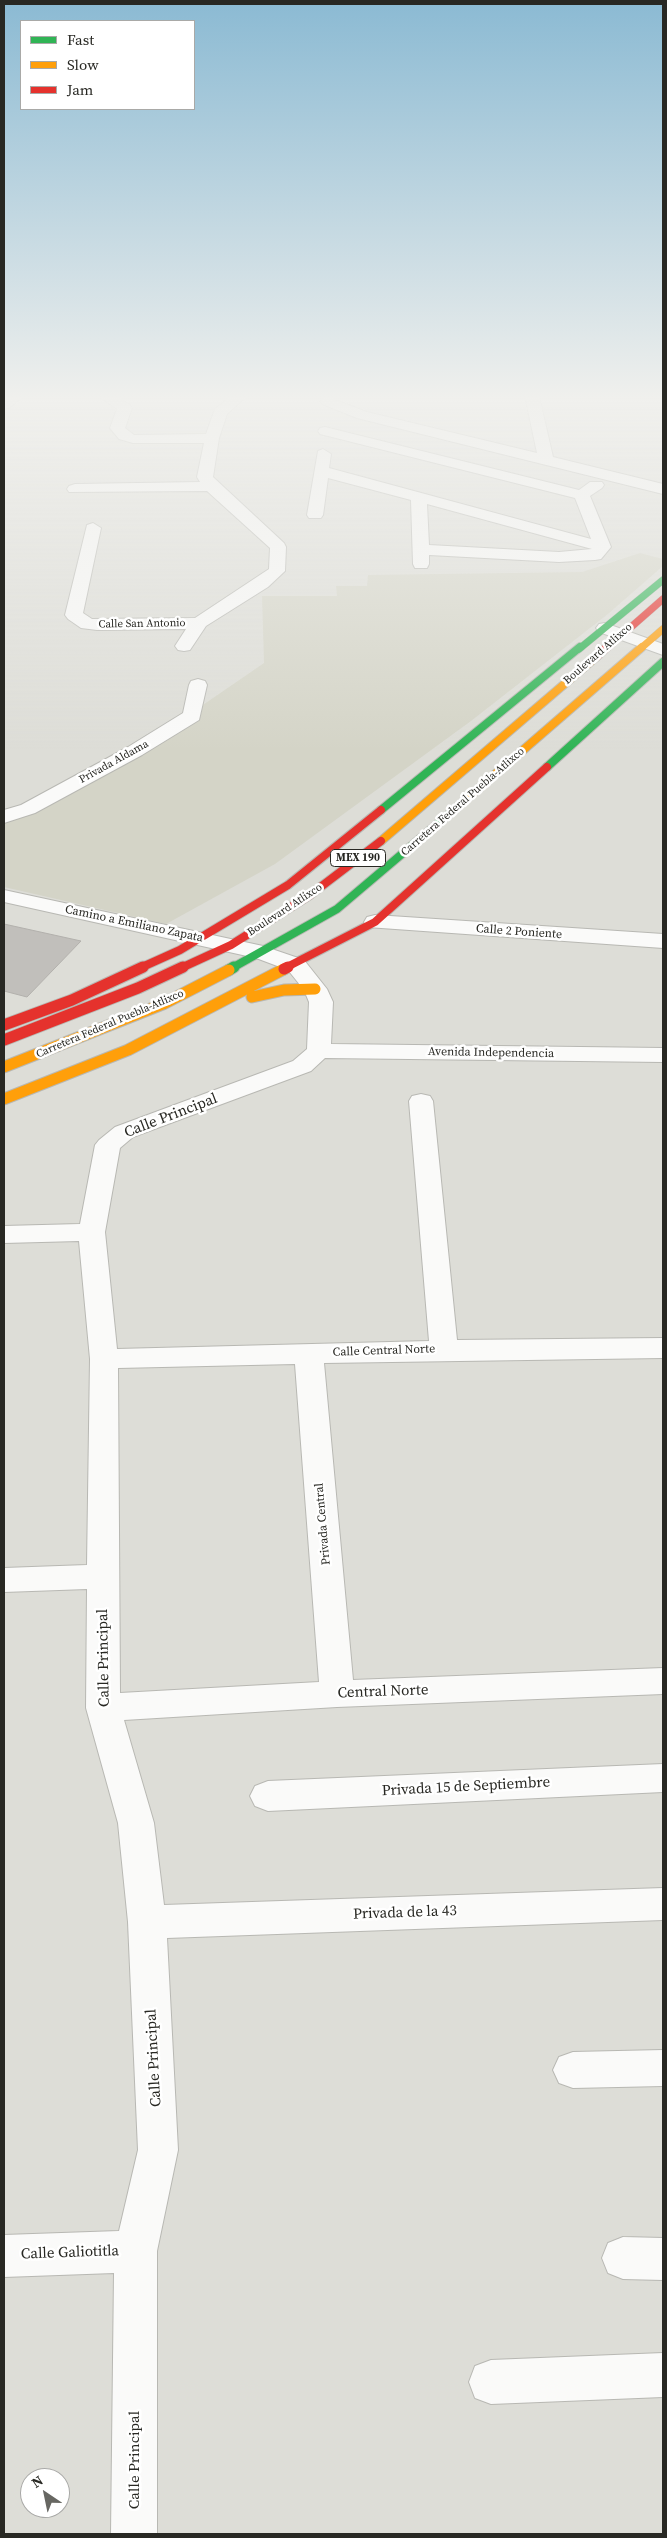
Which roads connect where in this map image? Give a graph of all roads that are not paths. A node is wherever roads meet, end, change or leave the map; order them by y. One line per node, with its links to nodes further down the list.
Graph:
1 (242, 514): 9 (street, Calle San Antonio)
2 (420, 514): 6 (street)
3 (481, 514): 6 (street)
4 (590, 514): 6 (street)
5 (92, 528): 9 (street, Calle San Antonio)
6 (603, 547)
7 (663, 580): 10 (street)
8 (663, 599): 10 (street, Boulevard Atlixco / MEX 190)
9 (199, 624): 12 (street)
10 (619, 625): 11 (street); 21 (street, Boulevard Atlixco / MEX 190); 22 (street)
11 (658, 634): 13 (street); 24 (street, Carretera Federal Puebla-Atlixco / MEX 190)
12 (184, 646)
13 (663, 650)
14 (663, 662): 19 (street)
15 (198, 685): 16 (street, Privada Aldama)
16 (4, 817)
17 (4, 896): 22 (street, Camino a Emiliano Zapata)
18 (4, 909): 23 (street, Camino a Emiliano Zapata)
19 (375, 922): 20 (street, Calle 2 Poniente); 27 (street)
20 (663, 941)
21 (231, 945): 22 (street, Camino a Emiliano Zapata); 24 (street, Camino a Emiliano Zapata)
22 (204, 948): 23 (street, Camino a Emiliano Zapata); 25 (street, Camino a Emiliano Zapata); 30 (street)
23 (180, 950): 29 (street)
24 (263, 954): 25 (street, Carretera Federal Puebla-Atlixco / MEX 190); 27 (street)
25 (240, 966): 26 (street); 33 (street, Carretera Federal Puebla-Atlixco / MEX 190)
26 (275, 976): 27 (street); 28 (street)
27 (306, 978): 28 (street); 31 (street)
28 (203, 1012): 34 (street)
29 (4, 1025)
30 (4, 1040)
31 (320, 1051): 32 (street, Avenida Independencia); 36 (street, Calle Principal)
32 (663, 1055)
33 (4, 1067)
34 (4, 1099)
35 (421, 1101): 39 (street)
36 (92, 1232): 37 (street); 41 (street, Calle Principal)
37 (4, 1234)
38 (663, 1348): 39 (street, Calle Central Norte)
39 (444, 1350): 40 (street, Calle Central Norte)
40 (309, 1353): 41 (street, Calle Central Norte); 45 (street, Privada Central)
41 (104, 1359): 42 (street, Calle Principal)
42 (104, 1576): 43 (street); 46 (street, Calle Principal)
43 (4, 1580)
44 (663, 1681): 45 (street, Central Norte)
45 (336, 1694): 46 (street, Central Norte)
46 (103, 1708): 50 (street, Calle Principal)
47 (663, 1778): 48 (street, Privada 15 de Septiembre)
48 (268, 1796)
49 (663, 1904): 50 (street, Privada de la 43)
50 (147, 1922): 53 (street, Calle Principal)
51 (663, 2068): 52 (street)
52 (573, 2070)
53 (136, 2251): 54 (street, Calle Galiotitla); 59 (street, Calle Principal)
54 (4, 2256)
55 (622, 2258): 56 (street)
56 (663, 2259)
57 (663, 2375): 58 (street)
58 (492, 2382)
59 (134, 2534)

